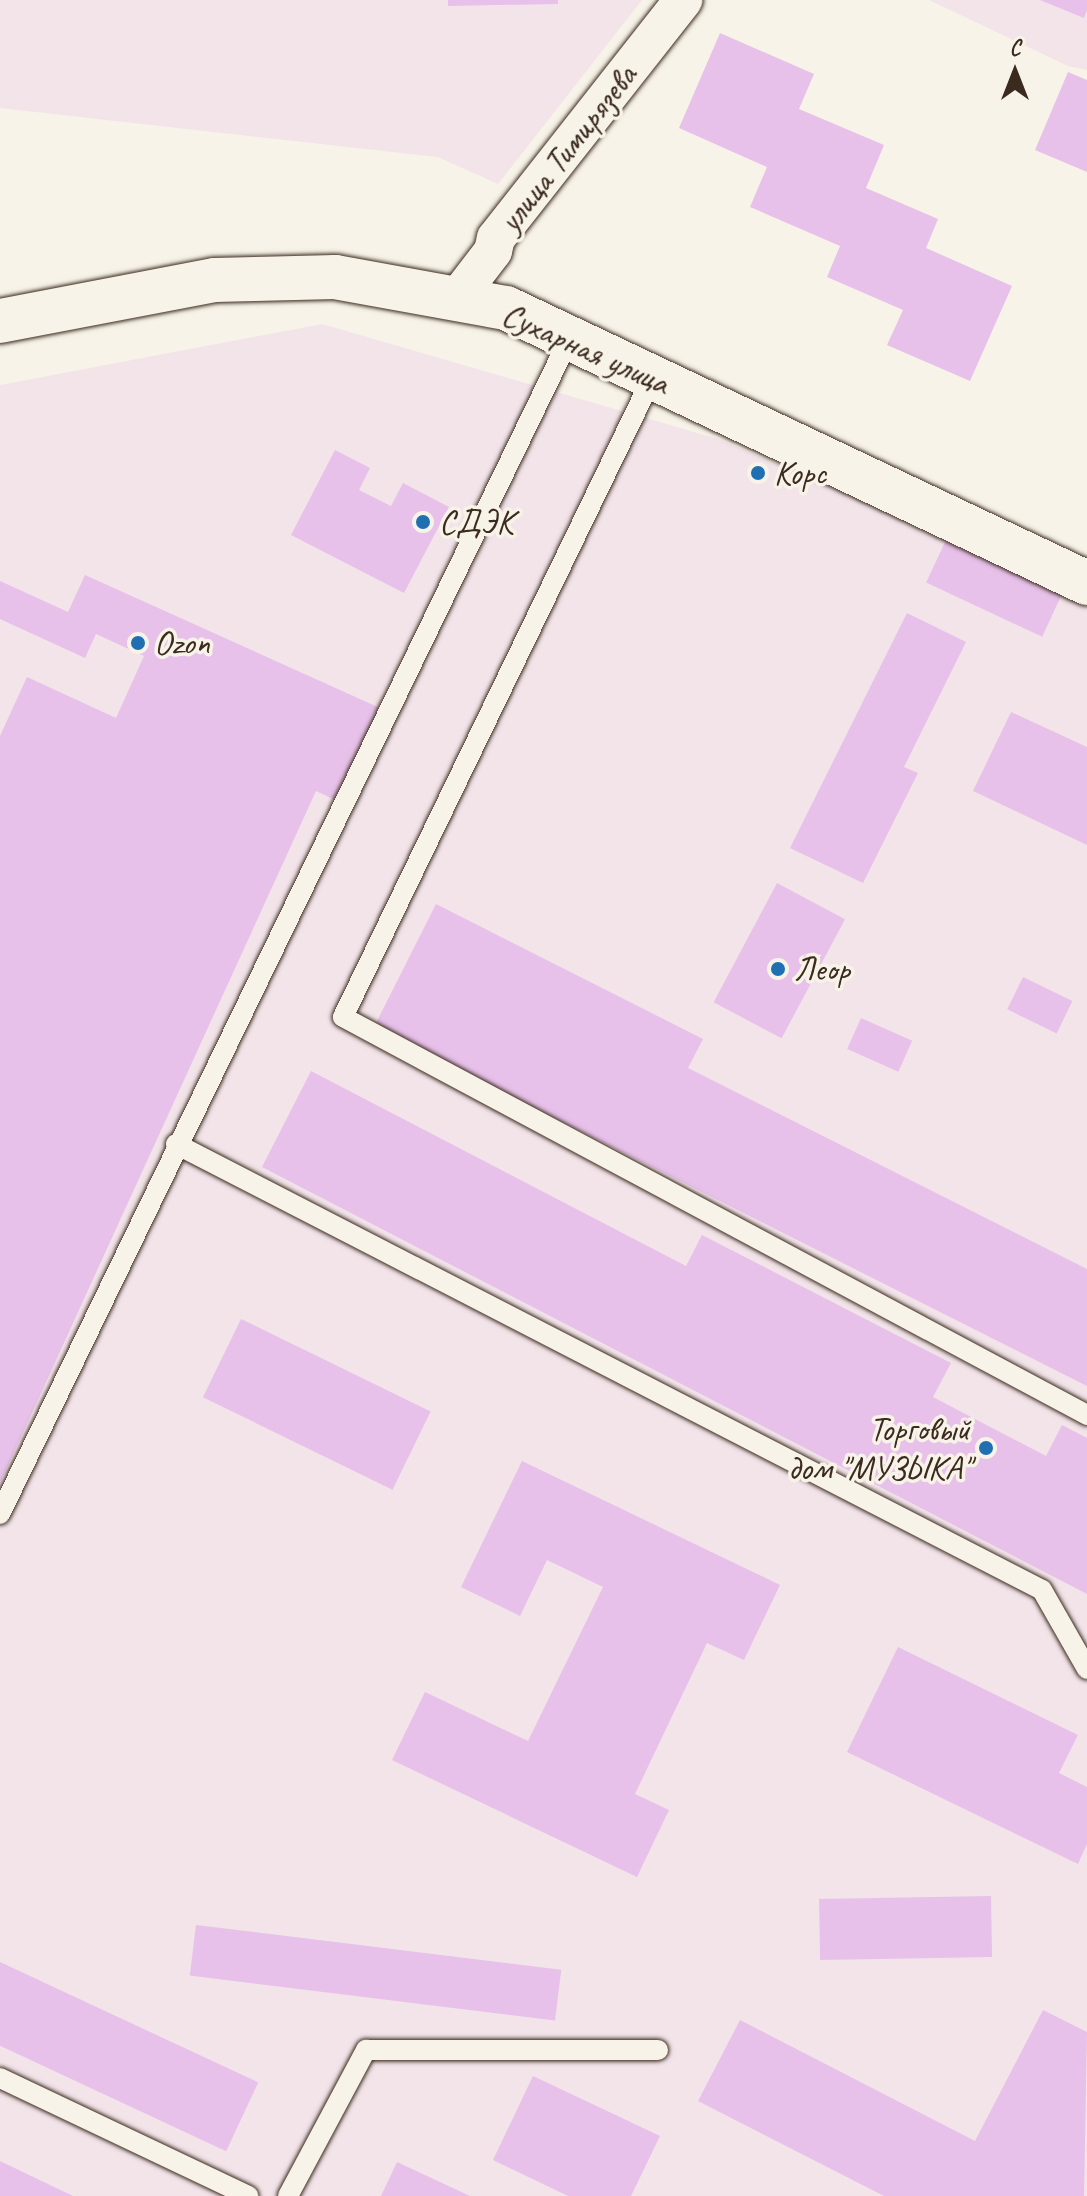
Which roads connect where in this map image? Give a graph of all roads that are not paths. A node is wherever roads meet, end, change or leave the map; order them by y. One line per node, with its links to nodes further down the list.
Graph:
1 (683, 0): 2 (street, улица Тимирязева)
2 (457, 298): 3 (street, Сухарная улица); 4 (street, Сухарная улица)
3 (0, 321)
4 (570, 337): 5 (street, Сухарная улица); 7 (lane)
5 (653, 376): 6 (street, Сухарная улица); 8 (lane)
6 (1087, 583)
7 (176, 1144): 9 (lane); 10 (lane)
8 (1087, 1415)
9 (0, 1514)
10 (1087, 1669)
11 (658, 2050): 14 (lane)
12 (0, 2078): 13 (lane)
13 (248, 2196)
14 (288, 2196)

